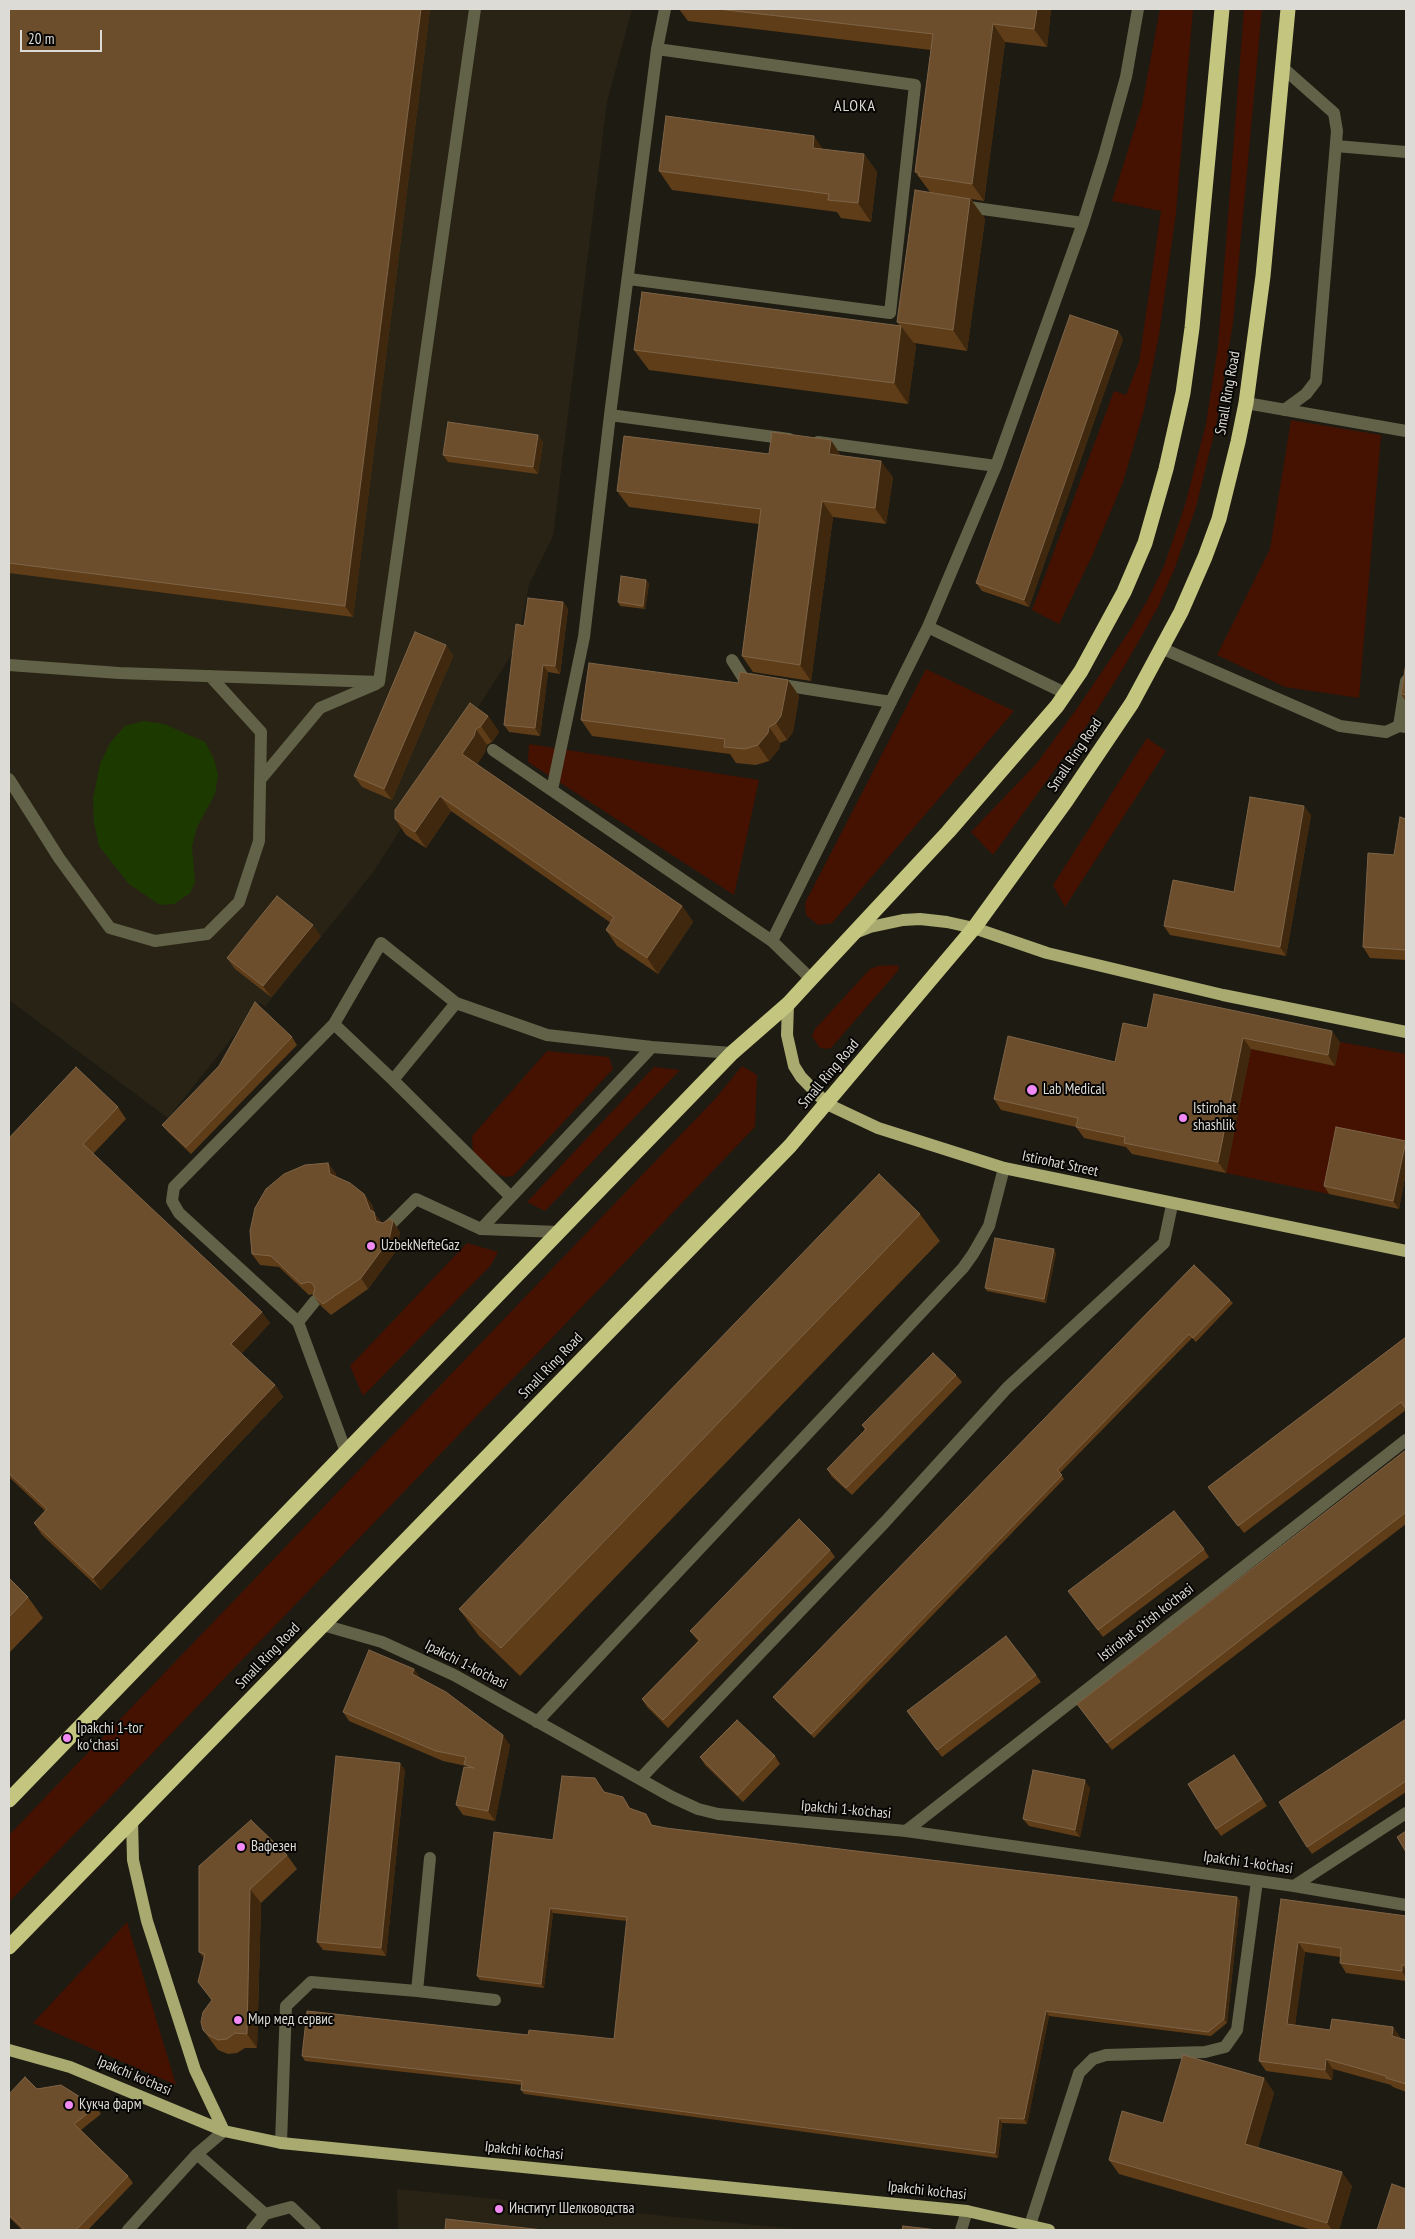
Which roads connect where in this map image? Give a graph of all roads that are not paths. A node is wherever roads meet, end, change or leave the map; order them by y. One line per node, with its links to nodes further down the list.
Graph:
1 (475, 9): 24 (street)
2 (664, 9): 6 (street)
3 (1138, 9): 11 (street)
4 (1222, 9): 25 (highway)
5 (1288, 9): 7 (highway, Small Ring Road)
6 (657, 49): 12 (street); 12 (street)
7 (1282, 67): 8 (street); 13 (highway, Small Ring Road)
8 (1336, 146): 9 (street); 14 (street)
9 (1406, 152)
10 (949, 205): 11 (street)
11 (1083, 223): 17 (street)
12 (629, 279): 15 (street)
13 (1246, 403): 14 (street); 19 (highway, Small Ring Road)
14 (1284, 410): 16 (street)
15 (610, 415): 17 (street); 31 (street)
16 (1406, 431)
17 (996, 466): 18 (street)
18 (928, 627): 25 (street); 26 (street)
19 (1161, 648): 27 (street); 32 (highway, Small Ring Road)
20 (732, 660): 26 (street)
21 (9, 666): 22 (street)
22 (210, 676): 24 (street); 30 (street)
23 (1406, 680): 27 (street)
24 (379, 682): 30 (street)
25 (1066, 693): 33 (highway)
26 (891, 702): 34 (street)
27 (1403, 727)
28 (493, 750): 31 (street)
29 (9, 779): 30 (street)
30 (260, 780)
31 (552, 790): 34 (street)
32 (974, 928): 33 (main road); 39 (main road); 43 (highway, Small Ring Road)
33 (855, 933): 35 (highway)
34 (772, 941): 35 (street)
35 (811, 979): 37 (highway)
36 (456, 1003): 38 (street); 40 (street); 42 (street)
37 (788, 1004): 41 (highway); 43 (main road, Istirohat Street)
38 (334, 1024): 42 (street); 52 (street)
39 (1406, 1032)
40 (652, 1047): 41 (street); 45 (street)
41 (732, 1053): 49 (highway)
42 (393, 1080): 45 (street)
43 (827, 1104): 44 (main road, Istirohat Street); 55 (highway, Small Ring Road)
44 (1004, 1168): 46 (main road, Istirohat Street); 56 (street)
45 (511, 1197): 48 (street)
46 (1172, 1205): 50 (main road, Istirohat Street); 57 (street)
47 (389, 1226): 48 (street)
48 (481, 1229): 49 (street)
49 (558, 1232): 54 (highway)
50 (1406, 1251)
51 (315, 1301): 52 (street)
52 (298, 1322): 54 (street)
53 (1406, 1440): 61 (street, Istirohat o'tish ko'chasi)
54 (346, 1452): 58 (highway)
55 (323, 1625): 56 (street, Ipakchi 1-ko'chasi); 60 (highway, Small Ring Road)
56 (537, 1722): 57 (street, Ipakchi 1-ko'chasi)
57 (640, 1779): 61 (street, Ipakchi 1-ko'chasi)
58 (9, 1800)
59 (1406, 1813): 64 (street)
60 (132, 1820): 66 (highway, Small Ring Road); 70 (main road)
61 (906, 1832): 63 (street, Ipakchi 1-ko'chasi)
62 (430, 1858): 67 (street)
63 (1256, 1881): 64 (street, Ipakchi 1-ko'chasi); 75 (street)
64 (1294, 1886): 65 (street, Ipakchi 1-ko'chasi)
65 (1406, 1905)
66 (9, 1946)
67 (417, 1991): 68 (street); 71 (street)
68 (495, 2000)
69 (9, 2050): 70 (main road, Ipakchi ko'chasi)
70 (224, 2131): 71 (main road, Ipakchi ko'chasi); 72 (street)
71 (281, 2143): 73 (main road, Ipakchi ko'chasi)
72 (197, 2154): 74 (street); 76 (street)
73 (967, 2211): 75 (main road, Ipakchi ko'chasi); 79 (street)
74 (265, 2214): 77 (street); 78 (street)
75 (1030, 2225): 80 (main road, Ipakchi ko'chasi)
76 (128, 2230)
77 (252, 2230)
78 (315, 2230)
79 (961, 2230)
80 (1049, 2230)

